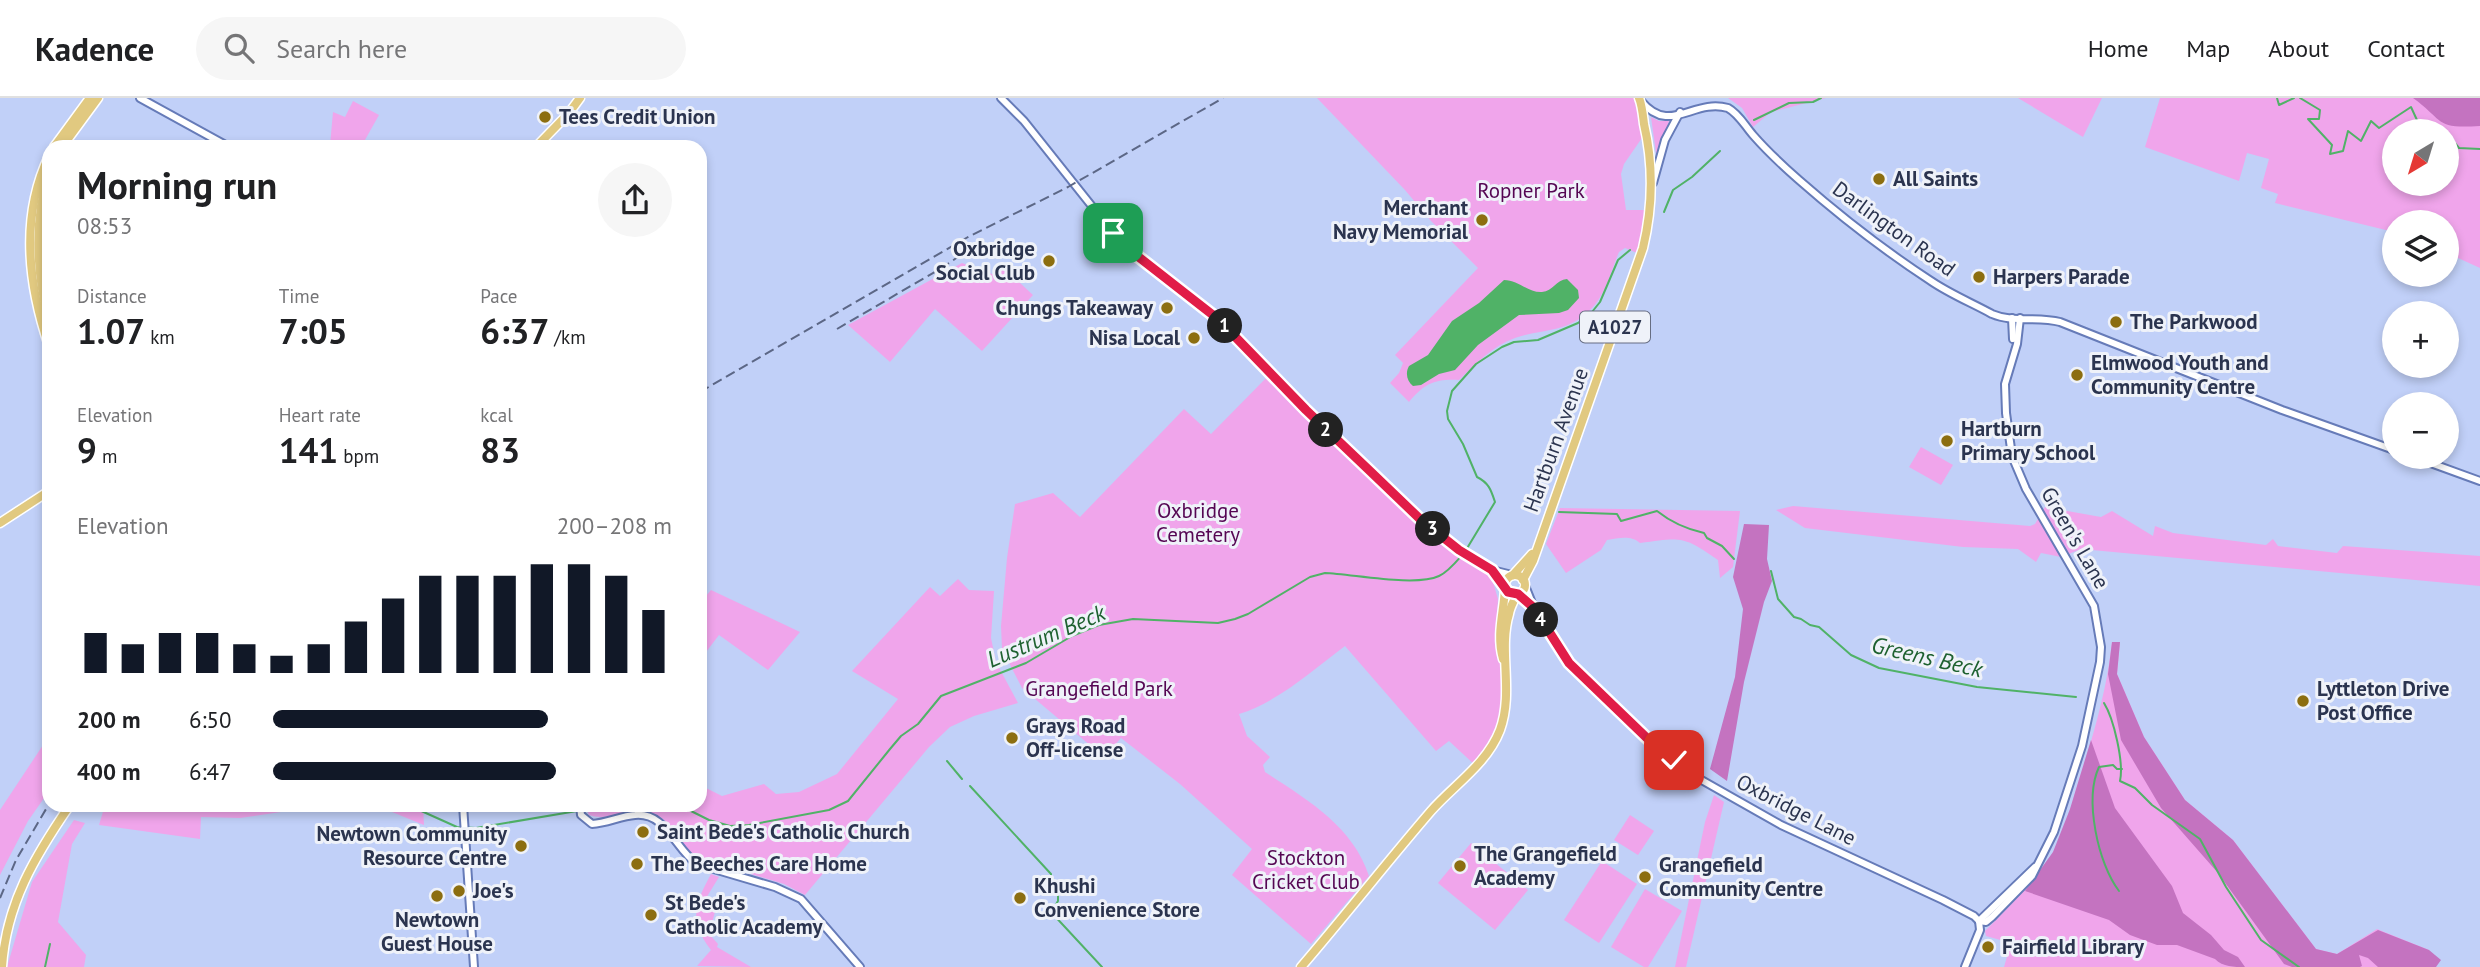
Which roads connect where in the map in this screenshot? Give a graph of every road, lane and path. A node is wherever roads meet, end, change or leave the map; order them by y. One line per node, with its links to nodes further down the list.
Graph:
1 (90, 98): 8 (main road)
2 (99, 98): 9 (main road)
3 (140, 98): 10 (street)
4 (580, 98): 11 (main road)
5 (1640, 99): 7 (street, Darlington Road); 13 (main road, Hartburn Avenue / A1027)
6 (1005, 100): 26 (street)
7 (1681, 111): 13 (street); 16 (street, Darlington Road)
8 (59, 140)
9 (67, 140)
10 (216, 140)
11 (543, 140)
12 (42, 177): 18 (main road)
13 (1653, 185): 25 (main road, Hartburn Avenue / A1027)
14 (42, 196): 15 (main road)
15 (42, 293)
16 (2012, 318): 17 (street, Darlington Road); 19 (street, Green's Lane)
17 (2020, 318): 19 (street, Green's Lane); 20 (street, Darlington Road)
18 (42, 322)
19 (2014, 348): 36 (street, Green's Lane)
20 (2382, 446)
21 (2447, 469): 22 (street)
22 (2480, 481)
23 (42, 495): 24 (main road)
24 (0, 523)
25 (1536, 547): 27 (main road, Hartburn Avenue / A1027); 28 (main road, Hartburn Avenue / A1027)
26 (1492, 570): 27 (street); 29 (street)
27 (1513, 575): 28 (main road); 29 (main road, A1027)
28 (1524, 582): 30 (main road, A1027); 31 (street, Oxbridge Lane)
29 (1505, 587): 30 (main road); 32 (main road, A1027)
30 (1517, 594): 31 (street, Oxbridge Lane); 32 (main road, A1027)
31 (1534, 608): 36 (street, Oxbridge Lane)
32 (1506, 668): 40 (main road, A1027)
33 (65, 812): 37 (main road)
34 (464, 812): 38 (street)
35 (581, 812): 39 (street)
36 (1979, 922): 41 (street)
37 (2, 967)
38 (474, 967)
39 (860, 967)
40 (1301, 967)
41 (1965, 967)

